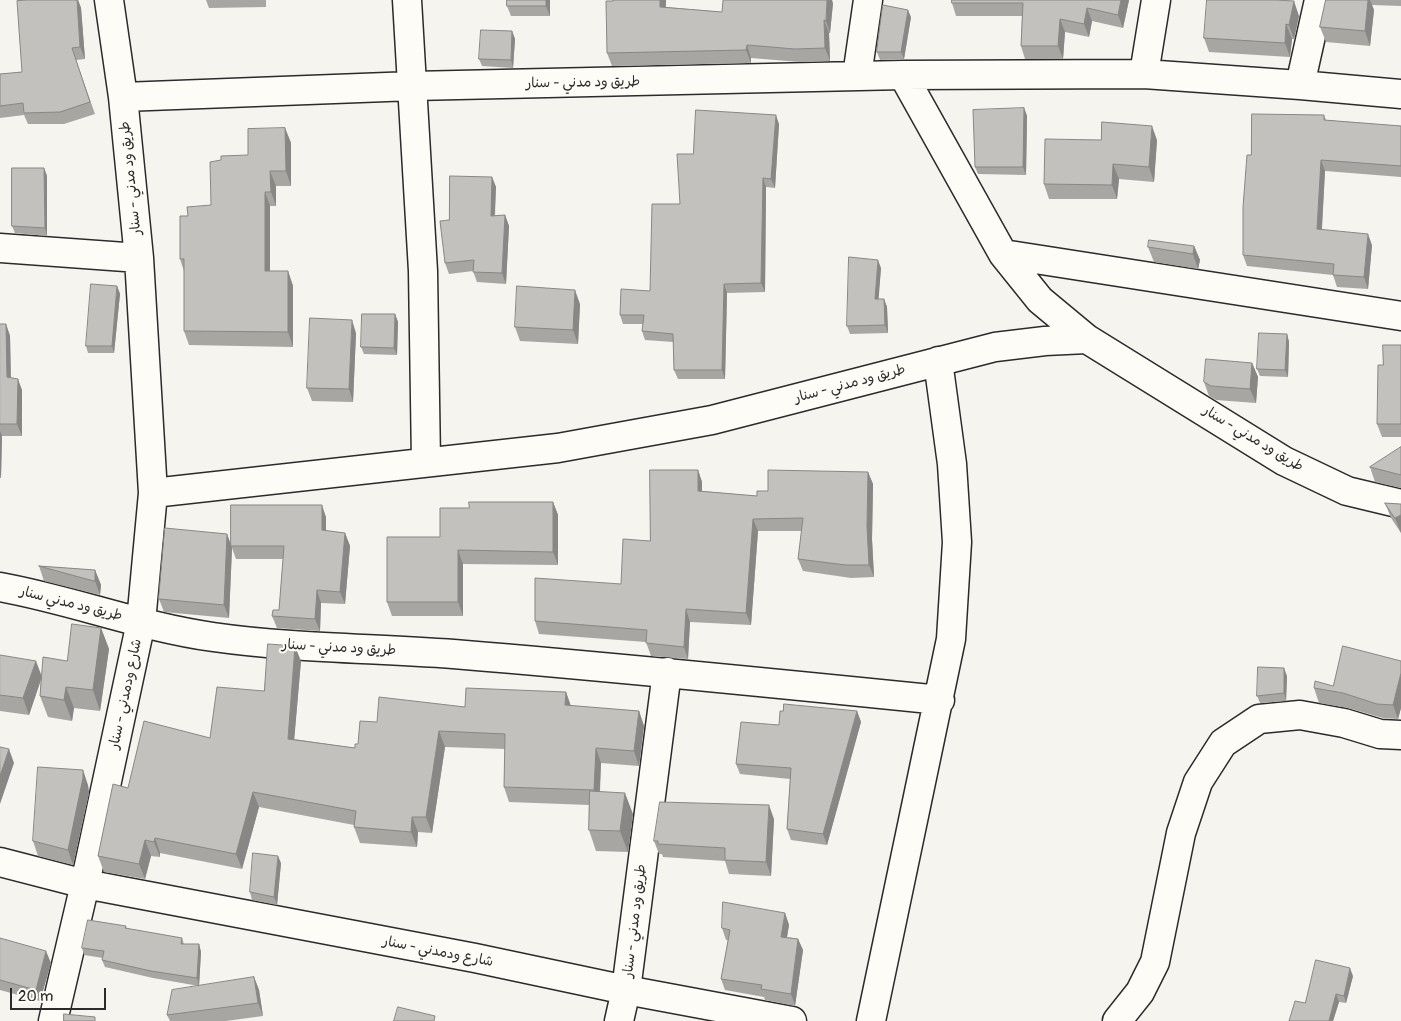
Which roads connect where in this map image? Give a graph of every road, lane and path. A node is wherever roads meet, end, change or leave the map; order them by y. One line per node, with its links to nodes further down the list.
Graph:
1 (110, 0): 12 (street, طريق ود مدني - سنار)
2 (407, 0): 10 (street)
3 (868, 0): 8 (street)
4 (1156, 0): 6 (street)
5 (1320, 0): 9 (street)
6 (1144, 74): 7 (street, طريق ود مدني - سنار); 9 (street, طريق ود مدني - سنار)
7 (903, 75): 8 (street, طريق ود مدني - سنار); 14 (street, طريق ود مدني - سنار)
8 (857, 76): 10 (street, طريق ود مدني - سنار)
9 (1300, 85): 11 (street, طريق ود مدني - سنار)
10 (413, 86): 12 (street, طريق ود مدني - سنار); 19 (street)
11 (1401, 94)
12 (123, 97): 15 (street, طريق ود مدني - سنار)
13 (0, 248): 15 (street)
14 (1003, 254): 16 (street); 17 (street, طريق ود مدني - سنار)
15 (140, 258): 20 (street, طريق ود مدني - سنار)
16 (1401, 316)
17 (1087, 339): 18 (street, طريق ود مدني - سنار); 21 (street, طريق ود مدني - سنار)
18 (938, 361): 19 (street, طريق ود مدني - سنار); 25 (street)
19 (426, 462): 20 (street, طريق ود مدني - سنار)
20 (153, 493): 23 (street, طريق ود مدني - سنار)
21 (1401, 504)
22 (0, 587): 23 (street, طريق ود مدني سنار)
23 (141, 622): 24 (street, طريق ود مدني - سنار); 28 (street, شارع ودمدني - سنار)
24 (667, 672): 25 (street, طريق ود مدني - سنار); 29 (street, طريق ود مدني - سنار)
25 (940, 700): 33 (street)
26 (1401, 735): 34 (street)
27 (0, 862): 28 (street, شارع ودمدني - سنار)
28 (85, 884): 29 (street, شارع ودمدني - سنار); 30 (street, شارع ودمدني - سنار)
29 (626, 990): 31 (street, طريق ود مدني - سنار); 32 (street, شارع ودمدني - سنار)
30 (53, 1021)
31 (619, 1021)
32 (792, 1021)
33 (871, 1021)
34 (1117, 1021)

